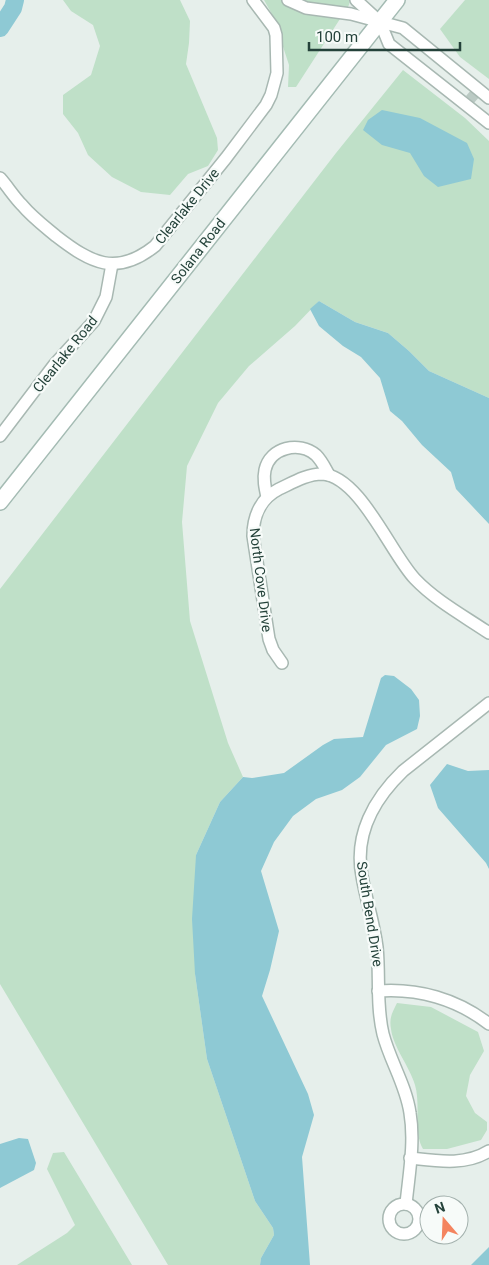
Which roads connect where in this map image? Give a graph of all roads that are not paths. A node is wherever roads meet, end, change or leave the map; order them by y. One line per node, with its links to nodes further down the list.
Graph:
1 (253, 0): 9 (street, Clearlake Drive)
2 (288, 0): 5 (street)
3 (356, 0): 5 (street)
4 (397, 0): 5 (street, Solana Road)
5 (380, 22): 6 (street); 7 (street); 13 (street, Solana Road)
6 (489, 98)
7 (489, 123)
8 (0, 178): 9 (street, Clearlake Drive)
9 (112, 264): 10 (street, Clearlake Road)
10 (0, 436)
11 (329, 475): 12 (street); 12 (street); 14 (street)
12 (267, 497): 16 (street, North Cove Drive)
13 (0, 502)
14 (484, 625): 15 (street)
15 (489, 633)
16 (282, 663)
17 (489, 703): 18 (street, South Bend Drive)
18 (378, 991): 19 (street); 21 (street, South Bend Drive)
19 (489, 1024)
20 (489, 1151): 21 (street)
21 (410, 1158): 22 (street, South Bend Drive)
22 (406, 1204)

